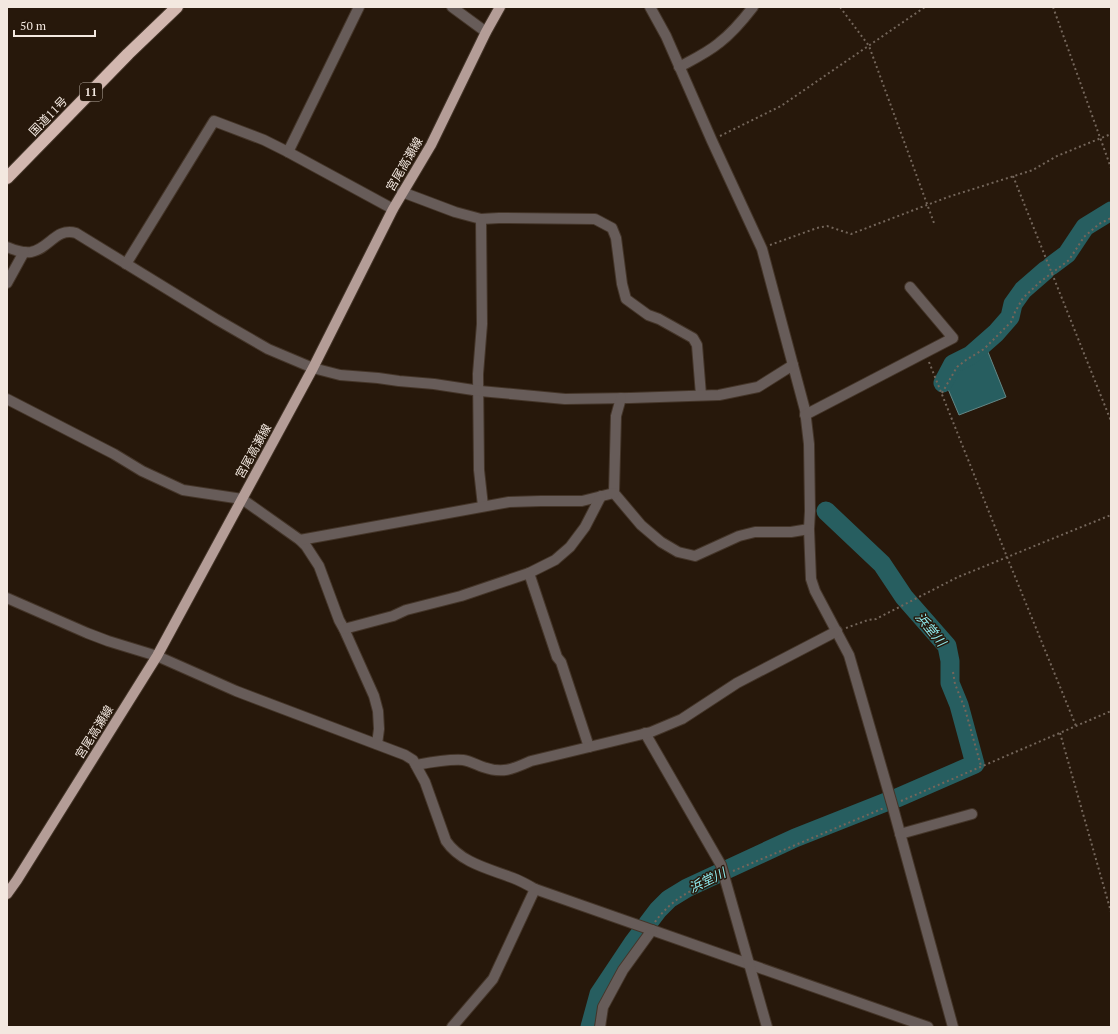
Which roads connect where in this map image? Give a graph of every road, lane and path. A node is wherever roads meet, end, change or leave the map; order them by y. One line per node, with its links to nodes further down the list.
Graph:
1 (177, 7): 19 (highway, 国道11号 / 11)
2 (359, 7): 16 (street)
3 (452, 7): 10 (street)
4 (500, 7): 10 (main road, 宮尾高瀬線)
5 (650, 7): 12 (street)
6 (753, 7): 12 (street)
7 (840, 7): 11 (path)
8 (925, 7): 11 (path)
9 (1053, 7): 14 (path)
10 (486, 32): 20 (main road, 宮尾高瀬線)
11 (868, 46): 15 (path); 21 (path)
12 (679, 67): 15 (street)
13 (1111, 134): 14 (path)
14 (1100, 139): 17 (path); 18 (path)
15 (712, 141): 27 (street)
16 (288, 152): 22 (street); 29 (street)
17 (1111, 168)
18 (1013, 176): 21 (path); 30 (path)
19 (7, 178)
20 (402, 192): 22 (main road, 宮尾高瀬線); 24 (street)
21 (927, 205): 25 (path); 27 (path)
22 (392, 209): 35 (main road, 宮尾高瀬線)
23 (1111, 218): 30 (path)
24 (481, 219): 36 (street); 38 (street)
25 (934, 223)
26 (7, 247): 28 (street)
27 (762, 249): 34 (street)
28 (24, 252): 29 (street); 31 (street)
29 (126, 264): 35 (street)
30 (1051, 273): 37 (path); 42 (path)
31 (7, 283)
32 (910, 287): 33 (street)
33 (926, 352): 37 (path); 41 (street)
34 (793, 365): 38 (street); 41 (street)
35 (313, 368): 36 (street); 45 (main road, 宮尾高瀬線)
36 (479, 390): 39 (street); 46 (street)
37 (942, 393): 50 (path)
38 (701, 395): 39 (street)
39 (621, 398): 43 (street)
40 (7, 399): 45 (street)
41 (806, 415): 48 (street)
42 (1111, 421)
43 (614, 493): 44 (street); 48 (street)
44 (601, 496): 46 (street); 51 (street)
45 (242, 499): 49 (street); 55 (main road, 宮尾高瀬線)
46 (482, 506): 49 (street)
47 (1111, 515): 50 (path)
48 (809, 529): 54 (street)
49 (300, 540): 53 (street)
50 (1007, 557): 54 (path); 58 (path)
51 (529, 573): 53 (street); 62 (street)
52 (7, 598): 55 (street)
53 (344, 629): 61 (street)
54 (837, 631): 60 (street); 65 (street)
55 (157, 656): 61 (street); 70 (main road, 宮尾高瀬線)
56 (953, 672): 64 (path)
57 (1111, 711): 58 (path)
58 (1076, 726): 59 (path)
59 (1060, 732): 64 (path); 71 (path)
60 (645, 733): 62 (street); 68 (street)
61 (377, 744): 63 (street)
62 (589, 747): 63 (street)
63 (416, 765): 69 (street)
64 (981, 766): 65 (path)
65 (892, 804): 67 (street); 68 (path)
66 (972, 814): 67 (street)
67 (900, 834): 78 (street)
68 (723, 871): 72 (path); 73 (street)
69 (535, 889): 72 (street); 75 (street)
70 (7, 894)
71 (1111, 912)
72 (648, 928): 73 (street); 76 (street)
73 (748, 963): 74 (street); 77 (street)
74 (922, 1026)
75 (452, 1027)
76 (600, 1027)
77 (767, 1027)
78 (953, 1027)

